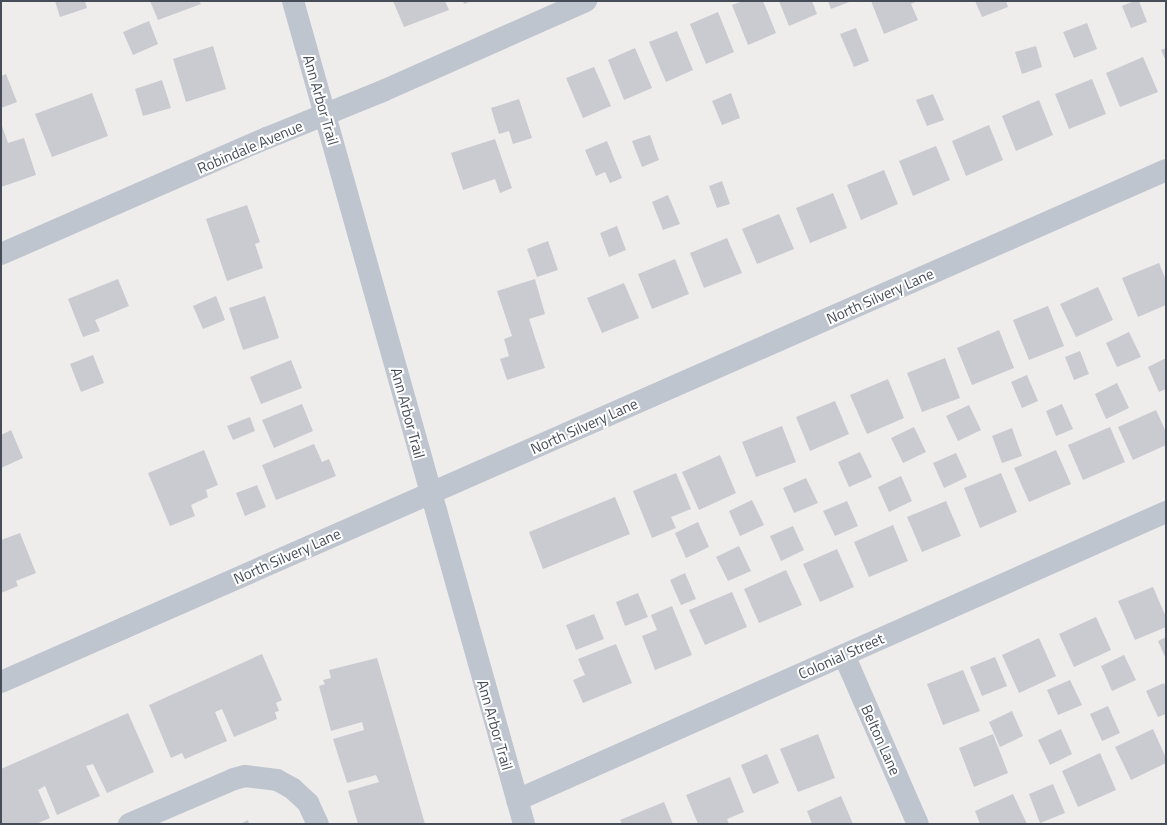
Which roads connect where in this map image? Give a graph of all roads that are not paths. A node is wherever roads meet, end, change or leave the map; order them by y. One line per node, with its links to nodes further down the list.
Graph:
1 (293, 1): 3 (street, Ann Arbor Trail)
2 (586, 1): 3 (street, Robindale Avenue)
3 (326, 116): 5 (street, Robindale Avenue); 6 (street, Ann Arbor Trail)
4 (1166, 170): 6 (street, North Silvery Lane)
5 (1, 254)
6 (430, 494): 9 (street, North Silvery Lane); 10 (street, Ann Arbor Trail)
7 (1166, 512): 8 (street, Colonial Street)
8 (844, 655): 10 (street, Colonial Street); 14 (street, Belton Lane)
9 (1, 682)
10 (517, 800): 13 (street, Ann Arbor Trail)
11 (130, 824): 12 (street)
12 (318, 824)
13 (524, 824)
14 (918, 824)

